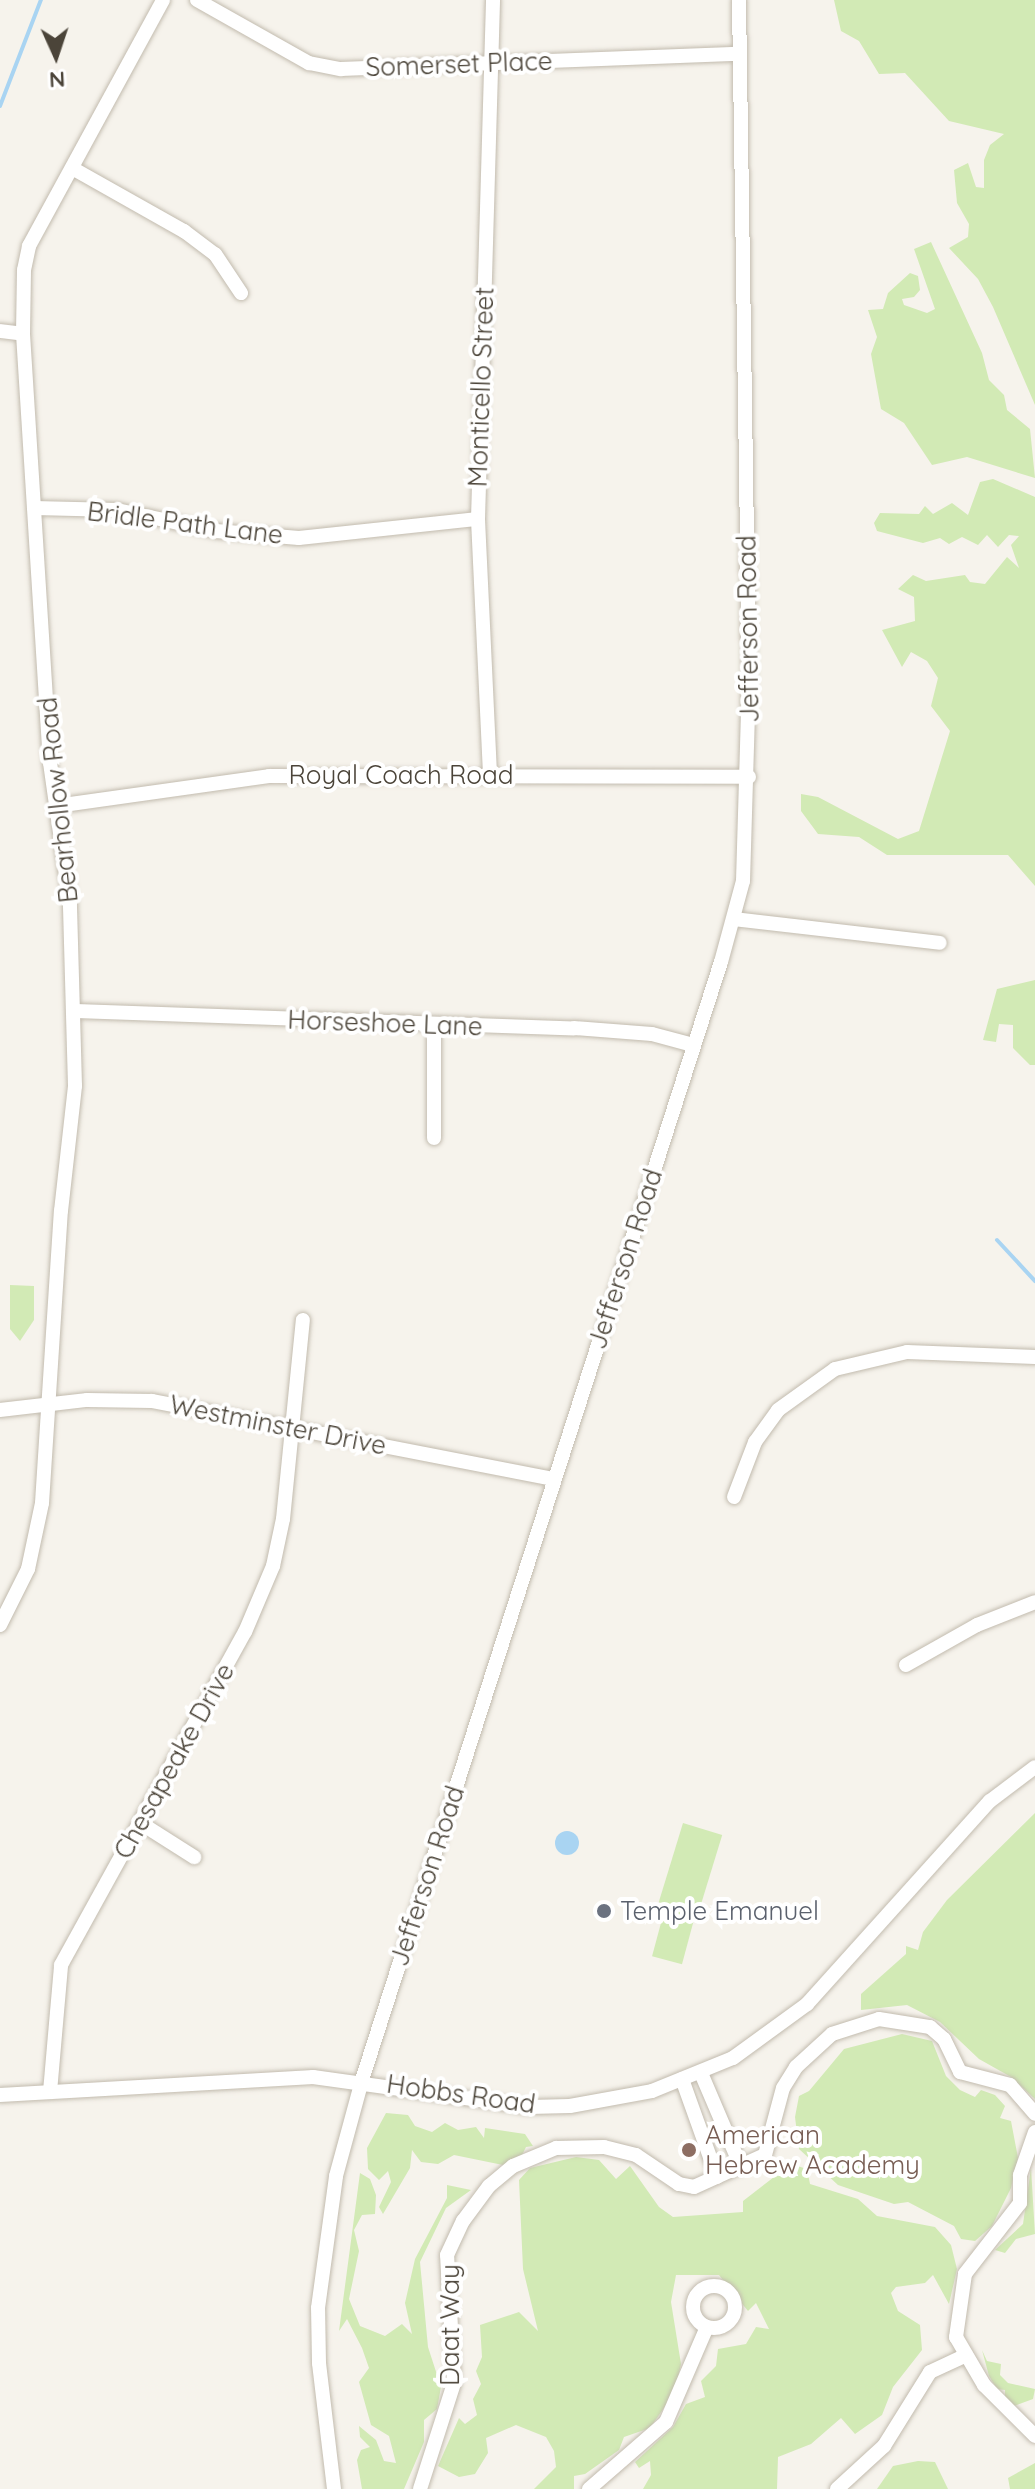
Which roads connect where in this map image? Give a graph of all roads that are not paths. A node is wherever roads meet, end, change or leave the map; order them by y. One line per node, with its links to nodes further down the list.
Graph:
1 (163, 0): 7 (street, Bearhollow Road)
2 (197, 0): 6 (street, Somerset Place)
3 (493, 0): 6 (street, Monticello Street)
4 (739, 0): 5 (street, Jefferson Road)
5 (738, 54): 6 (street, Somerset Place); 14 (street, Jefferson Road)
6 (491, 61): 12 (street, Monticello Street)
7 (72, 168): 8 (street); 10 (street, Bearhollow Road)
8 (241, 293)
9 (0, 331): 10 (street)
10 (23, 334): 11 (street, Bearhollow Road)
11 (34, 508): 12 (street, Bridle Path Lane); 15 (street, Bearhollow Road)
12 (478, 519): 13 (street, Monticello Street)
13 (490, 774): 14 (street, Royal Coach Road); 15 (street, Royal Coach Road)
14 (749, 777): 16 (street, Jefferson Road)
15 (56, 806): 18 (street, Bearhollow Road)
16 (734, 919): 17 (street); 20 (street, Jefferson Road)
17 (940, 943)
18 (76, 1011): 19 (street, Horseshoe Lane); 24 (street, Bearhollow Road)
19 (434, 1025): 20 (street, Horseshoe Lane); 21 (street)
20 (693, 1045): 27 (street, Jefferson Road)
21 (434, 1138)
22 (303, 1320): 26 (street, Chesapeake Drive)
23 (1035, 1357): 28 (street)
24 (47, 1404): 25 (street, Westminster Drive); 26 (street, Westminster Drive); 30 (street, Bearhollow Road)
25 (0, 1410)
26 (293, 1426): 27 (street, Westminster Drive); 33 (street, Chesapeake Drive)
27 (554, 1479): 37 (street, Jefferson Road)
28 (734, 1497)
29 (1035, 1602): 31 (street)
30 (0, 1625)
31 (906, 1665)
32 (1035, 1767): 35 (street, Hobbs Road)
33 (142, 1824): 34 (street); 38 (street, Chesapeake Drive)
34 (194, 1857)
35 (701, 2073): 36 (street, Hobbs Road); 42 (street)
36 (682, 2079): 37 (street, Hobbs Road); 43 (street)
37 (362, 2080): 38 (street, Hobbs Road); 47 (street, Jefferson Road)
38 (50, 2092): 39 (street, Hobbs Road)
39 (0, 2095)
40 (1035, 2114): 42 (street)
41 (1035, 2132): 45 (street)
42 (741, 2167): 43 (street)
43 (717, 2177): 48 (street, Daat Way)
44 (707, 2327): 49 (street)
45 (966, 2355): 46 (street); 50 (street)
46 (1035, 2436)
47 (334, 2489)
48 (420, 2489)
49 (589, 2489)
50 (837, 2489)

